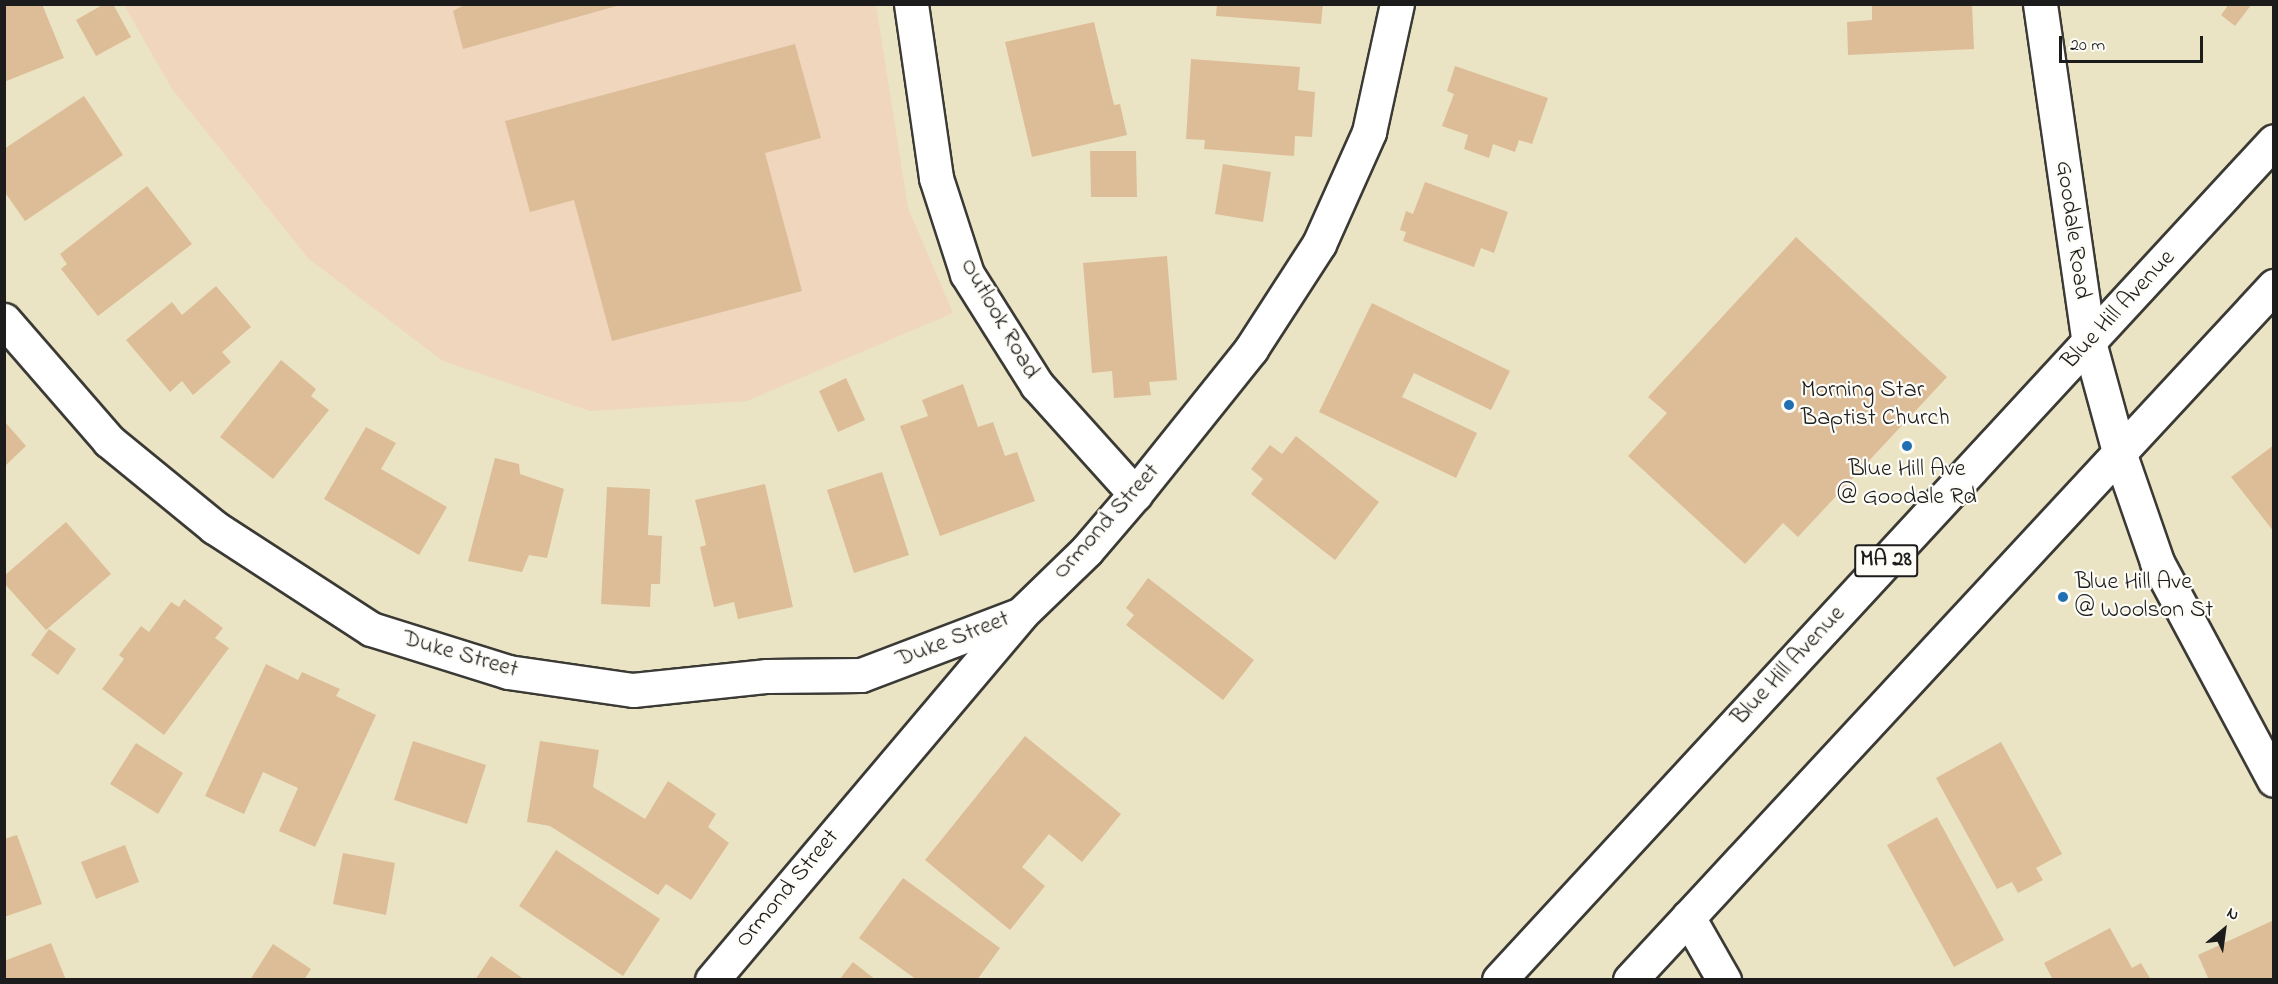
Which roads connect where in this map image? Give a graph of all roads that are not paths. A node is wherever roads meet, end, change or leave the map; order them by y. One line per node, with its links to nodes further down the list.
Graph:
1 (911, 4): 9 (main road, Outlook Road)
2 (1397, 4): 9 (main road, Ormond Street)
3 (2040, 4): 7 (main road, Goodale Road)
4 (2274, 141): 7 (main road, Blue Hill Avenue / MA 28)
5 (2274, 286): 8 (main road)
6 (4, 320): 10 (main road, Duke Street)
7 (2089, 342): 8 (main road, Goodale Road); 14 (main road, Blue Hill Avenue / MA 28)
8 (2119, 452): 11 (main road, Goodale Road); 12 (main road)
9 (1135, 494): 10 (main road, Ormond Street)
10 (1020, 615): 13 (main road, Ormond Street)
11 (2274, 780)
12 (1688, 917): 15 (main road); 16 (main road)
13 (712, 980)
14 (1499, 980)
15 (1630, 980)
16 (1724, 980)

